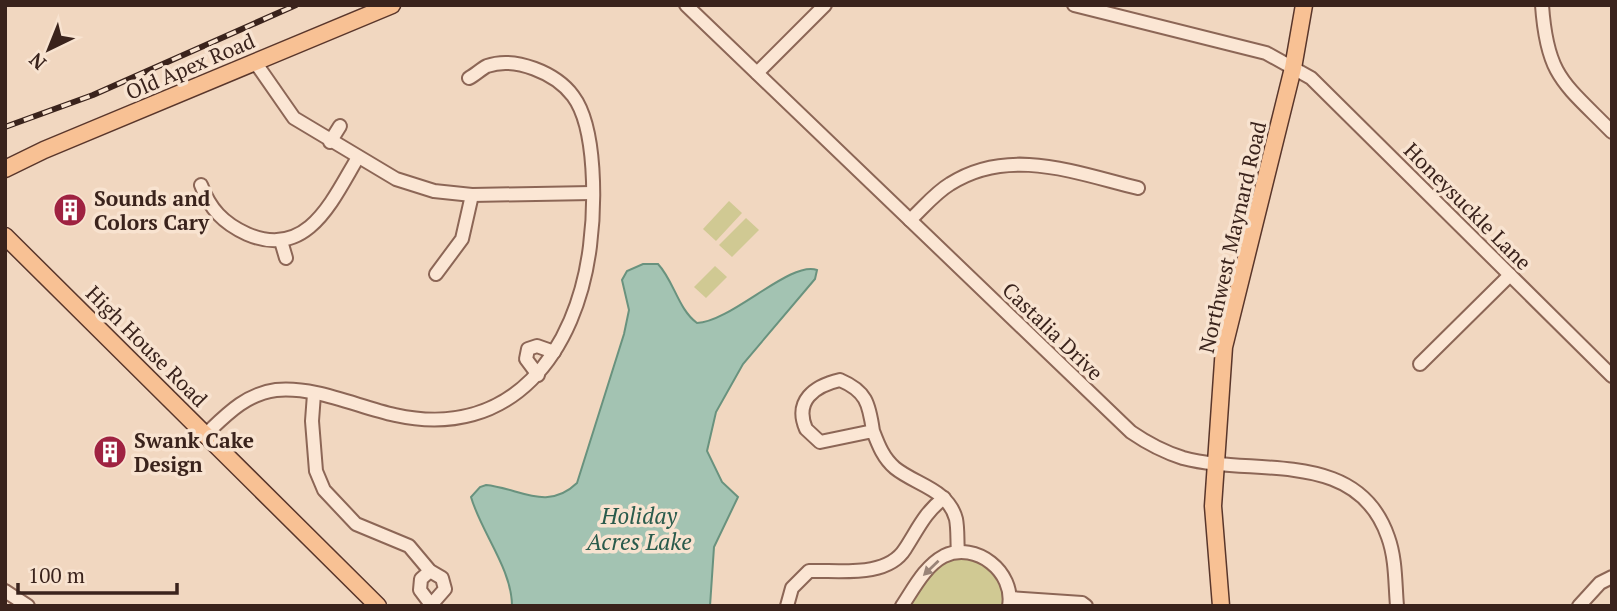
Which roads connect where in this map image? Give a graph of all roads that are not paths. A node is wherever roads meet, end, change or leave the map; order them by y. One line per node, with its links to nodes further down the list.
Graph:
1 (392, 5): 7 (main road, Old Apex Road)
2 (686, 5): 9 (street, Castalia Drive)
3 (825, 5): 9 (street)
4 (1074, 5): 8 (street, Honeysuckle Lane)
5 (1304, 5): 8 (main road, Northwest Maynard Road)
6 (1542, 5): 12 (street)
7 (255, 62): 13 (street); 15 (main road, Old Apex Road)
8 (1293, 68): 25 (street, Honeysuckle Lane); 33 (main road, Northwest Maynard Road)
9 (757, 73): 20 (street, Castalia Drive)
10 (469, 78): 18 (street)
11 (340, 126): 13 (street)
12 (1612, 132)
13 (330, 142): 14 (street)
14 (357, 159): 19 (street); 22 (street)
15 (5, 169)
16 (201, 185): 22 (street)
17 (1138, 188): 20 (street)
18 (592, 192): 19 (street); 26 (street)
19 (472, 195): 24 (street)
20 (910, 220): 33 (street, Castalia Drive)
21 (5, 236): 32 (main road, High House Road)
22 (281, 241): 23 (street)
23 (286, 258)
24 (436, 274)
25 (1510, 275): 27 (street); 29 (street, Honeysuckle Lane)
26 (554, 352): 28 (street); 28 (street)
27 (1420, 364)
28 (538, 374): 30 (street)
29 (1612, 376)
30 (314, 394): 32 (street); 36 (street)
31 (873, 430): 31 (street); 34 (street)
32 (206, 434): 42 (main road, High House Road)
33 (1213, 463): 46 (main road, Northwest Maynard Road); 47 (street, Castalia Drive)
34 (944, 498): 35 (street); 43 (street)
35 (958, 552): 39 (street); 44 (street, one-way to 44)
36 (430, 571): 40 (street); 40 (street)
37 (1612, 577): 48 (street)
38 (5, 592): 41 (street)
39 (1010, 602): 45 (street)
40 (432, 605)
41 (27, 606)
42 (378, 606)
43 (787, 606)
44 (902, 606)
45 (1086, 606)
46 (1221, 606)
47 (1397, 606)
48 (1579, 606)

